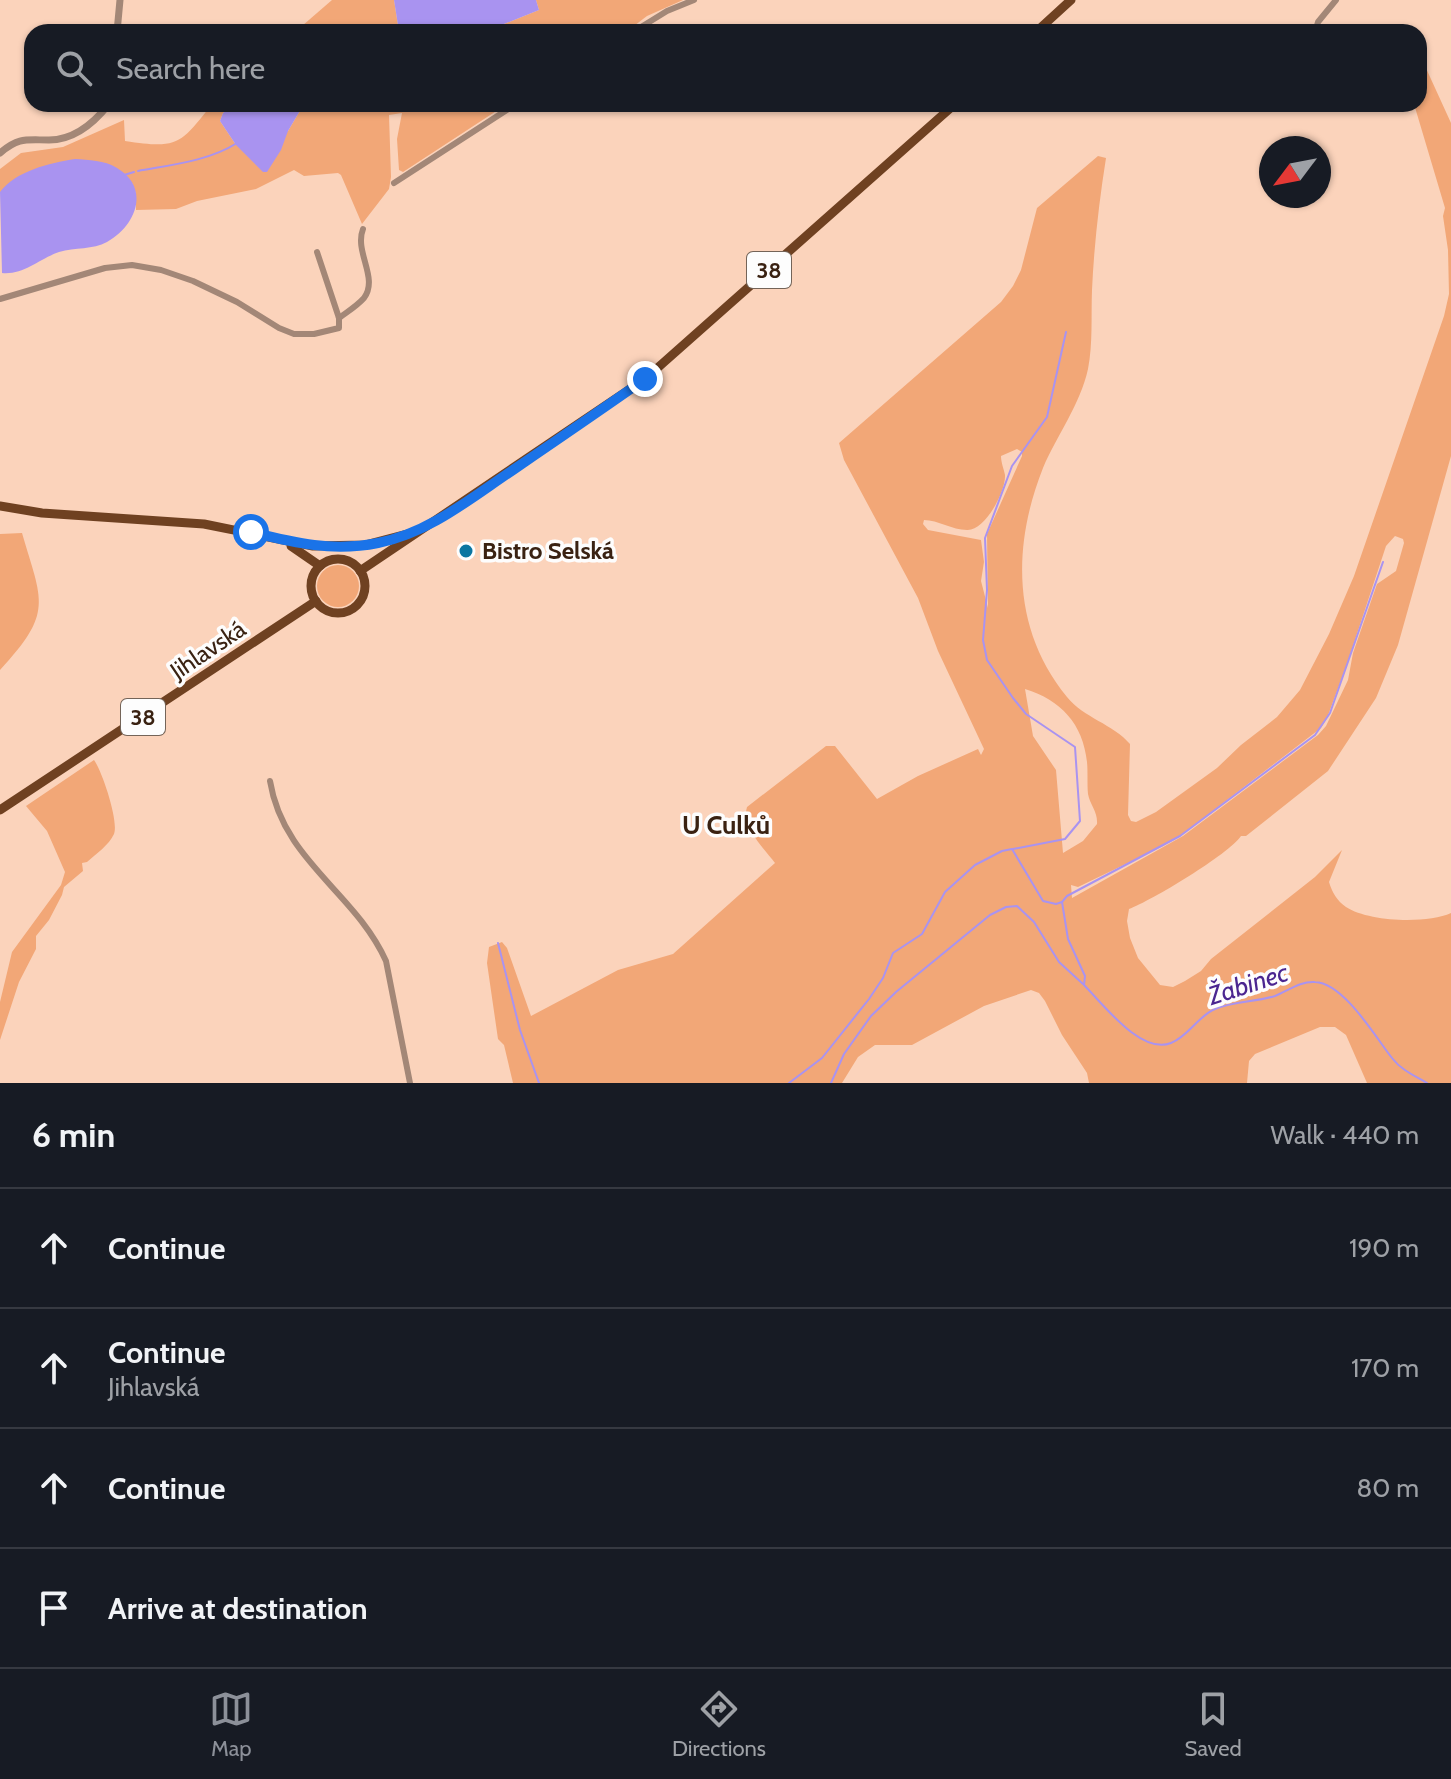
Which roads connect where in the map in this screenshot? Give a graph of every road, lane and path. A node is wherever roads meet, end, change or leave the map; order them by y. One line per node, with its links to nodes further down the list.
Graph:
1 (120, 0): 5 (street)
2 (694, 0): 6 (street)
3 (1071, 0): 7 (main road)
4 (1336, 0): 8 (street)
5 (118, 24)
6 (646, 24)
7 (1045, 24)
8 (1317, 24)
9 (100, 112): 12 (street)
10 (504, 112): 13 (street)
11 (946, 112): 19 (main road, 38)
12 (0, 153)
13 (394, 183)
14 (363, 229): 17 (street)
15 (317, 252): 17 (street)
16 (0, 299): 17 (street)
17 (339, 318)
18 (0, 506): 20 (main road)
19 (433, 523): 20 (main road); 22 (main road, 38)
20 (277, 539): 21 (main road)
21 (320, 566): 22 (main road); 23 (main road)
22 (360, 571): 23 (main road)
23 (316, 601): 25 (main road, Jihlavská / 38)
24 (270, 781): 26 (street)
25 (0, 810)
26 (410, 1083)

